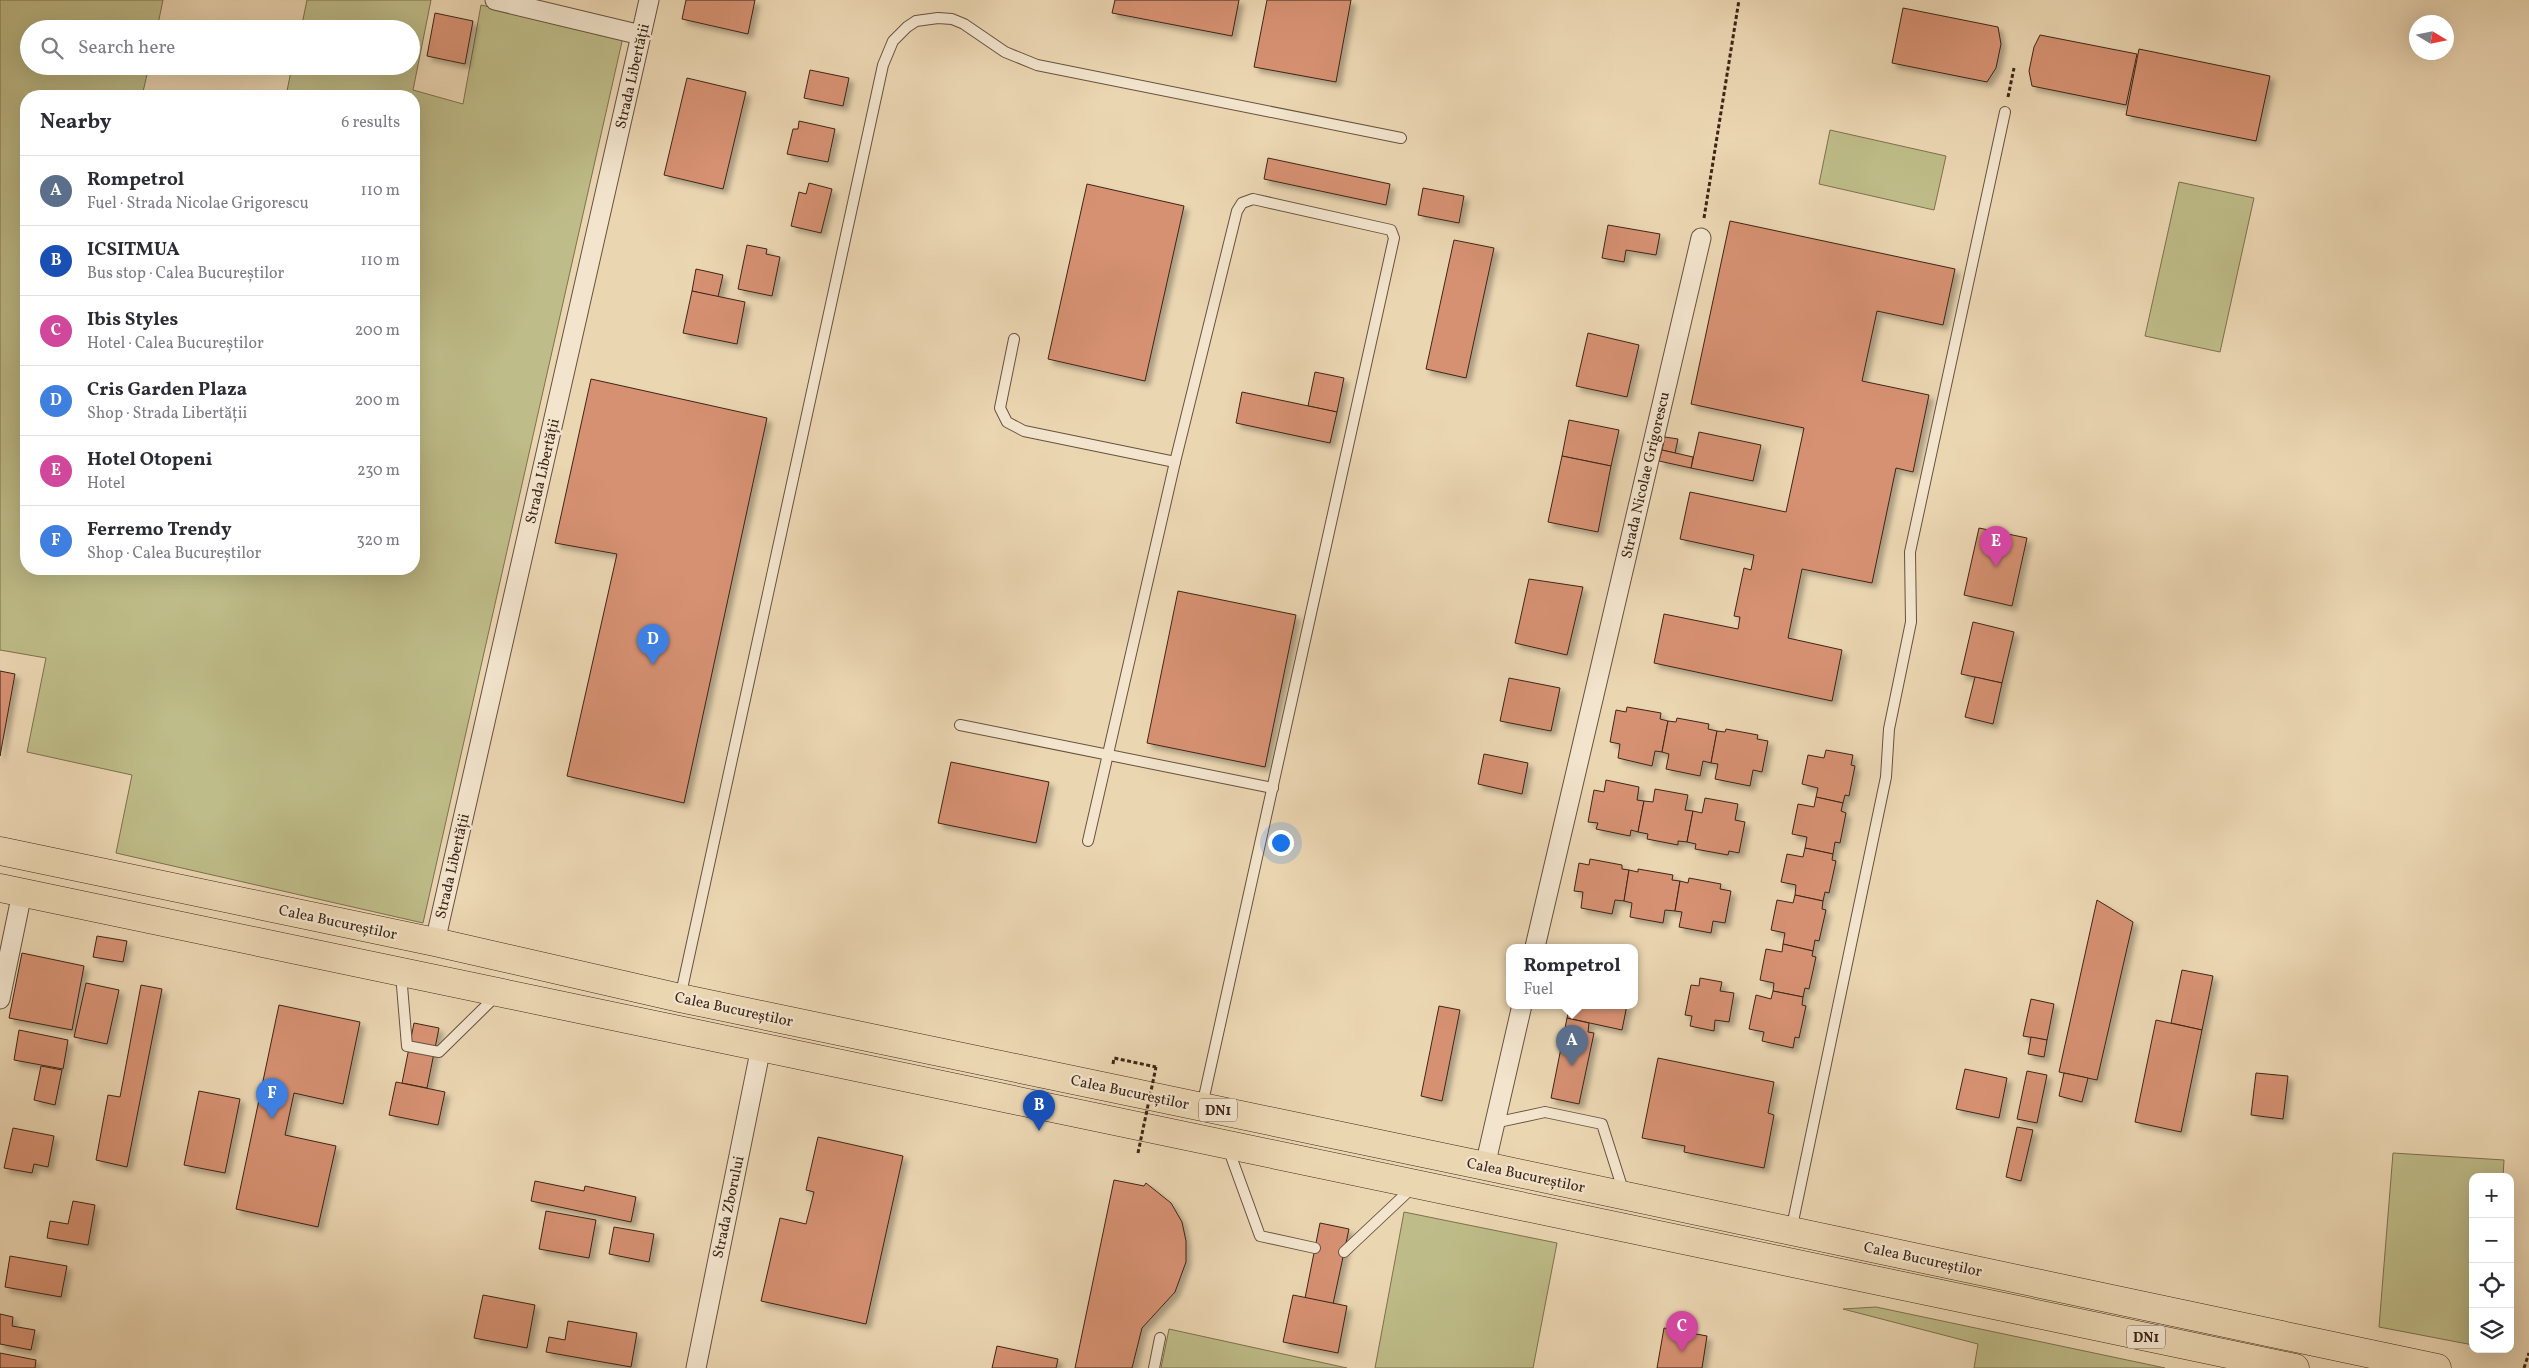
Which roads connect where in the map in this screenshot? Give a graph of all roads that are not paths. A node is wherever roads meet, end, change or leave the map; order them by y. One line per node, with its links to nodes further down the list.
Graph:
1 (494, 0): 3 (street)
2 (649, 0): 3 (street, Strada Libertății)
3 (642, 35): 15 (street, Strada Libertății)
4 (2005, 112): 29 (lane)
5 (1401, 138): 19 (lane)
6 (1701, 238): 16 (street, Strada Nicolae Grigorescu)
7 (1014, 339): 8 (lane)
8 (1175, 462): 10 (lane); 11 (lane)
9 (960, 725): 10 (lane)
10 (1108, 755): 11 (lane); 12 (lane)
11 (1273, 788): 23 (lane)
12 (1088, 841)
13 (0, 851): 15 (highway, Calea Bucureștilor / DN1)
14 (11, 891): 17 (highway, Calea Bucureștilor / DN1); 20 (street)
15 (435, 942): 19 (highway, Calea Bucureștilor / DN1)
16 (1536, 944)
17 (401, 972): 18 (highway, Calea Bucureștilor / DN1); 18 (lane)
18 (499, 993): 22 (highway, Calea Bucureștilor / DN1)
19 (680, 998): 23 (highway, Calea Bucureștilor / DN1)
20 (0, 999)
21 (1521, 1009): 24 (street)
22 (761, 1047): 25 (highway, Calea Bucureștilor / DN1); 33 (street, Strada Zborului)
23 (1202, 1107): 26 (highway, Calea Bucureștilor / DN1)
24 (1494, 1123): 26 (street); 28 (lane)
25 (1227, 1145): 27 (highway, Calea Bucureștilor / DN1); 30 (lane)
26 (1484, 1166): 28 (highway, Calea Bucureștilor / DN1)
27 (1416, 1183): 31 (lane); 35 (highway, Calea Bucureștilor / DN1)
28 (1625, 1197): 29 (highway, Calea Bucureștilor / DN1)
29 (1790, 1231): 36 (highway, Calea Bucureștilor / DN1)
30 (1315, 1248)
31 (1344, 1252)
32 (1160, 1338): 34 (lane)
33 (696, 1368)
34 (1154, 1368)
35 (2295, 1368)
36 (2436, 1368)

